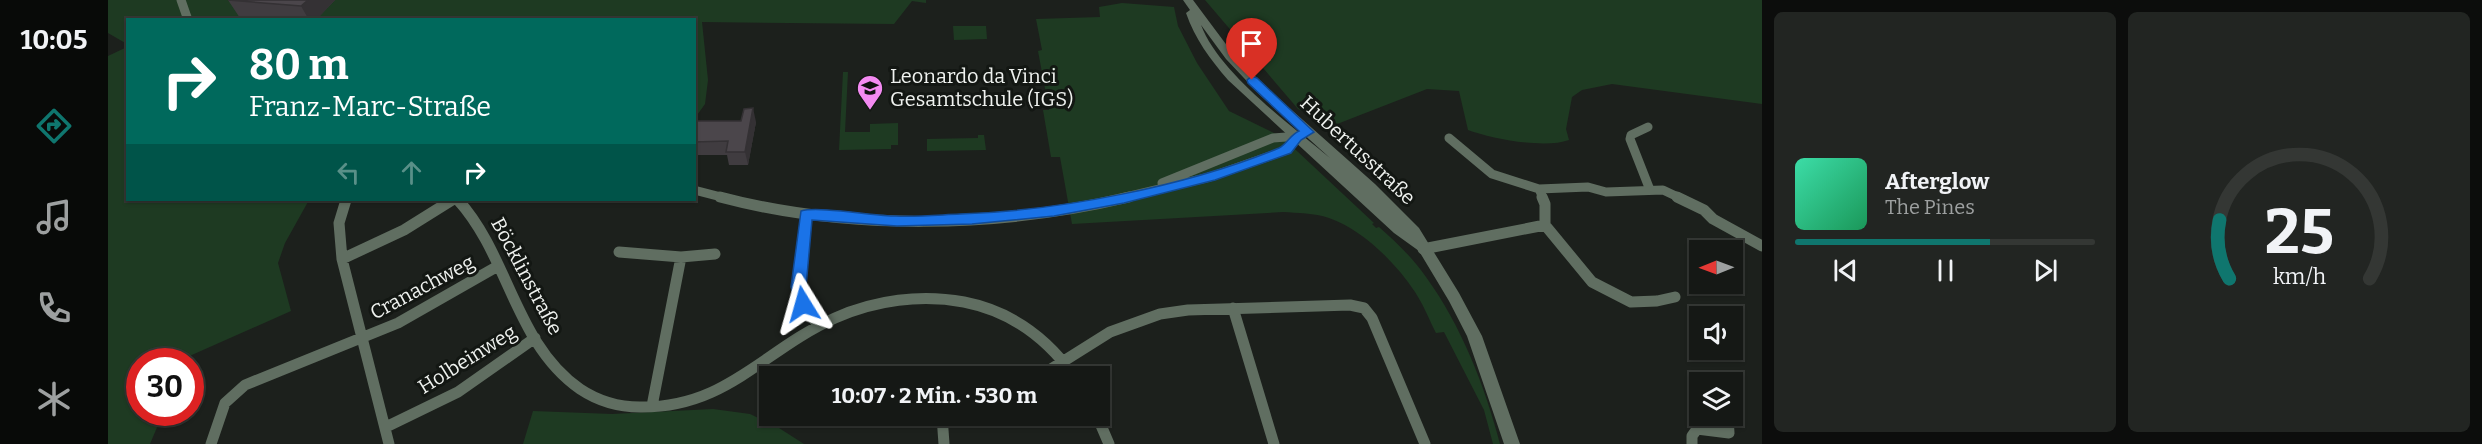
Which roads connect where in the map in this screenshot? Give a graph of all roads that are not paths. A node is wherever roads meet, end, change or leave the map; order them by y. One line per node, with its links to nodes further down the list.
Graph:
1 (181, 0): 3 (street)
2 (1189, 2): 5 (street, Hubertusstraße)
3 (187, 18)
4 (1648, 127): 8 (street)
5 (1302, 134): 10 (street); 10 (street); 17 (street, Hubertusstraße)
6 (1449, 138): 7 (street)
7 (1539, 189): 8 (street); 15 (street)
8 (1650, 190): 16 (street)
9 (696, 191): 14 (street)
10 (1124, 198): 14 (street)
11 (346, 201): 21 (street)
12 (450, 201): 21 (street)
13 (459, 201): 22 (street, Böcklinstraße)
14 (806, 215): 25 (street)
15 (1545, 225): 17 (street); 23 (street)
16 (1762, 246)
17 (1423, 249): 42 (street, Hubertusstraße)
18 (619, 252): 20 (street)
19 (715, 254): 20 (street)
20 (681, 257): 31 (street)
21 (342, 259): 26 (street)
22 (498, 266): 26 (street, Cranachweg); 27 (street, Böcklinstraße)
23 (1675, 297)
24 (1233, 308): 28 (street); 40 (street); 41 (street)
25 (818, 325): 28 (street, Böcklinstraße); 31 (street, Böcklinstraße)
26 (362, 338): 35 (street); 36 (street, Cranachweg)
27 (536, 338): 31 (street, Böcklinstraße); 35 (street, Holbeinweg)
28 (1064, 360): 29 (street); 30 (street, Böcklinstraße)
29 (1055, 366)
30 (1068, 366)
31 (652, 406)
32 (943, 426): 38 (street)
33 (1101, 426): 39 (street)
34 (1729, 426): 43 (street)
35 (386, 427): 37 (street)
36 (211, 444)
37 (388, 444)
38 (944, 444)
39 (1109, 444)
40 (1275, 444)
41 (1425, 444)
42 (1512, 444)
43 (1692, 444)

